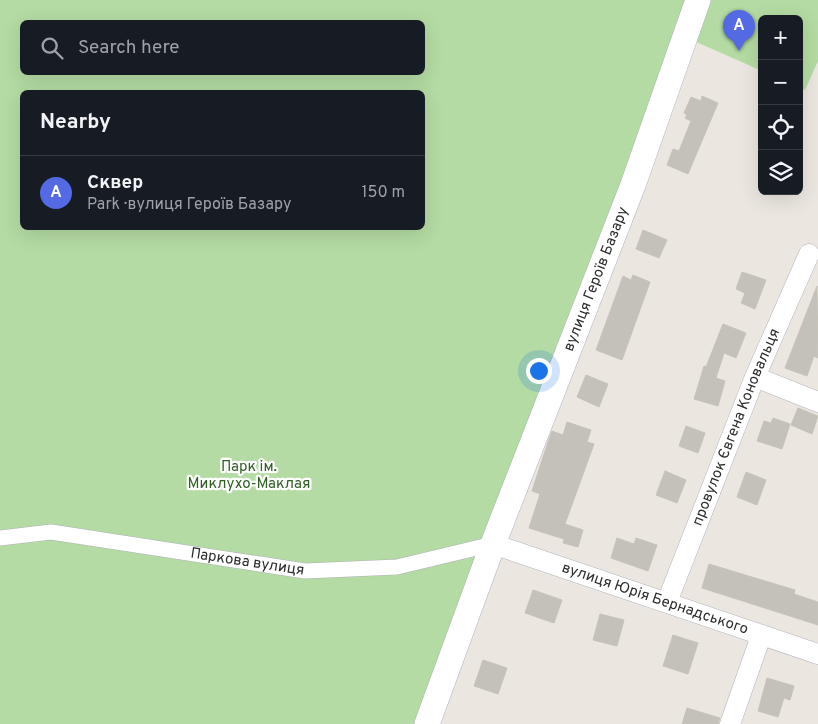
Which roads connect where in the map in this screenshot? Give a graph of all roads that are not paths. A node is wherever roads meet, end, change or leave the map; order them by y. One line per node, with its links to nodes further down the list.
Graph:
1 (698, 0): 6 (street, вулиця Героїв Базару)
2 (809, 254): 3 (street, провулок Євгена Коновальця)
3 (755, 377): 4 (street); 7 (street, провулок Євгена Коновальця)
4 (818, 402)
5 (0, 538): 6 (street, Паркова вулиця)
6 (493, 544): 7 (street, вулиця Юрія Бернадського); 10 (street, вулиця Героїв Базару)
7 (667, 602): 8 (street, вулиця Юрія Бернадського)
8 (761, 636): 9 (street, вулиця Юрія Бернадського); 11 (street)
9 (818, 654)
10 (427, 724)
11 (730, 724)

